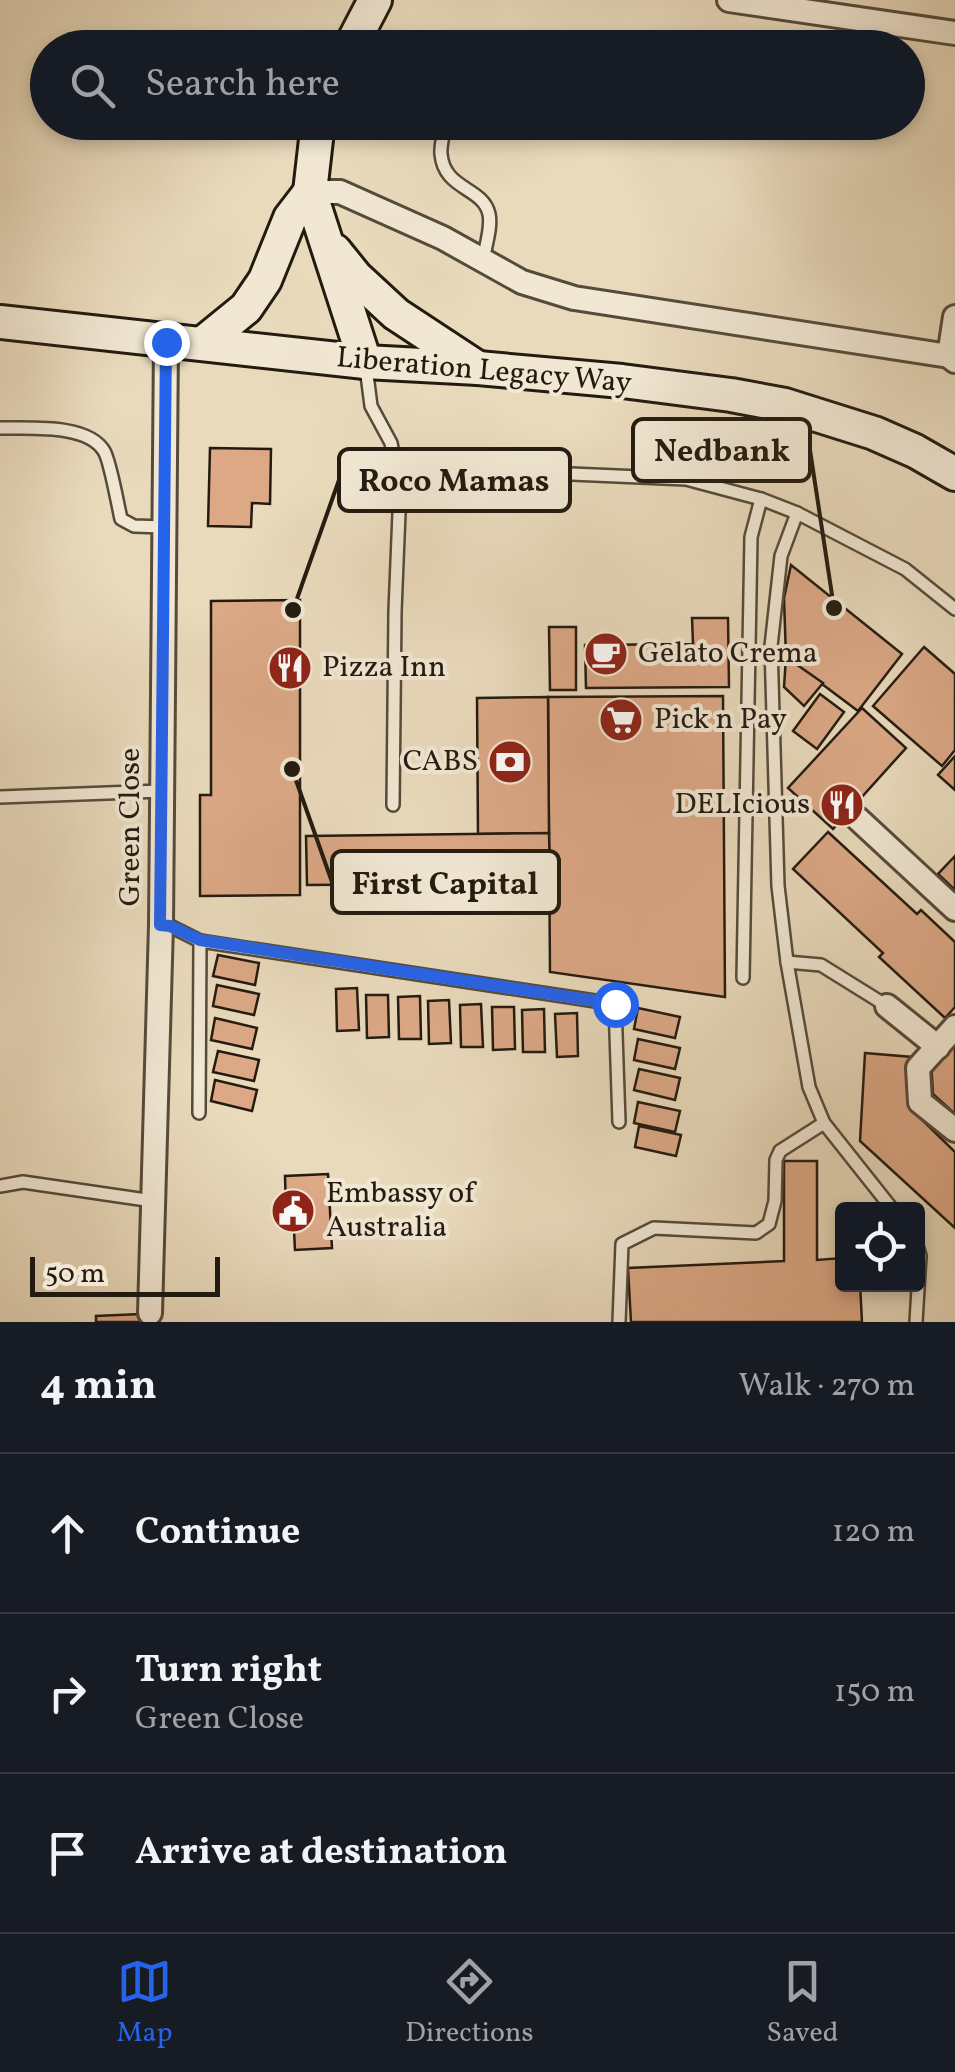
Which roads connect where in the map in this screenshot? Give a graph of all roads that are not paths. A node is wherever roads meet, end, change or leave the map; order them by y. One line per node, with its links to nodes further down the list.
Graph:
1 (375, 0): 4 (main road)
2 (728, 0): 3 (street)
3 (756, 2): 5 (street)
4 (359, 30)
5 (955, 33)
6 (316, 140): 8 (main road)
7 (443, 140): 10 (lane)
8 (310, 192): 9 (main road); 10 (street); 14 (main road)
9 (324, 238): 16 (main road); 17 (main road)
10 (482, 261): 15 (street)
11 (955, 317): 15 (street)
12 (0, 322): 13 (main road, Liberation Legacy Way)
13 (166, 342): 14 (main road, Liberation Legacy Way); 23 (street, Green Close)
14 (203, 344): 16 (main road, Liberation Legacy Way)
15 (952, 358)
16 (365, 362): 17 (main road, Liberation Legacy Way); 19 (lane)
17 (478, 368): 20 (main road, Liberation Legacy Way)
18 (0, 428): 23 (lane)
19 (396, 469): 21 (lane); 27 (lane)
20 (955, 474)
21 (761, 499): 22 (lane); 33 (lane)
22 (797, 512): 24 (lane); 32 (lane)
23 (164, 527): 25 (street, Green Close)
24 (955, 609)
25 (160, 792): 26 (lane); 30 (street, Green Close)
26 (0, 796)
27 (392, 806)
28 (858, 819): 29 (street)
29 (955, 909)
30 (160, 925): 31 (lane); 42 (street, Green Close)
31 (200, 940): 37 (lane); 38 (lane)
32 (787, 962): 34 (lane); 39 (lane)
33 (744, 978)
34 (887, 1006): 36 (street)
35 (955, 1027): 36 (street)
36 (938, 1047): 40 (street)
37 (199, 1113)
38 (619, 1122)
39 (824, 1123): 43 (lane); 46 (lane)
40 (955, 1130)
41 (0, 1186): 42 (lane)
42 (154, 1201): 45 (street, Green Close)
43 (887, 1202)
44 (918, 1292): 47 (lane)
45 (151, 1318)
46 (620, 1322)
47 (916, 1322)

